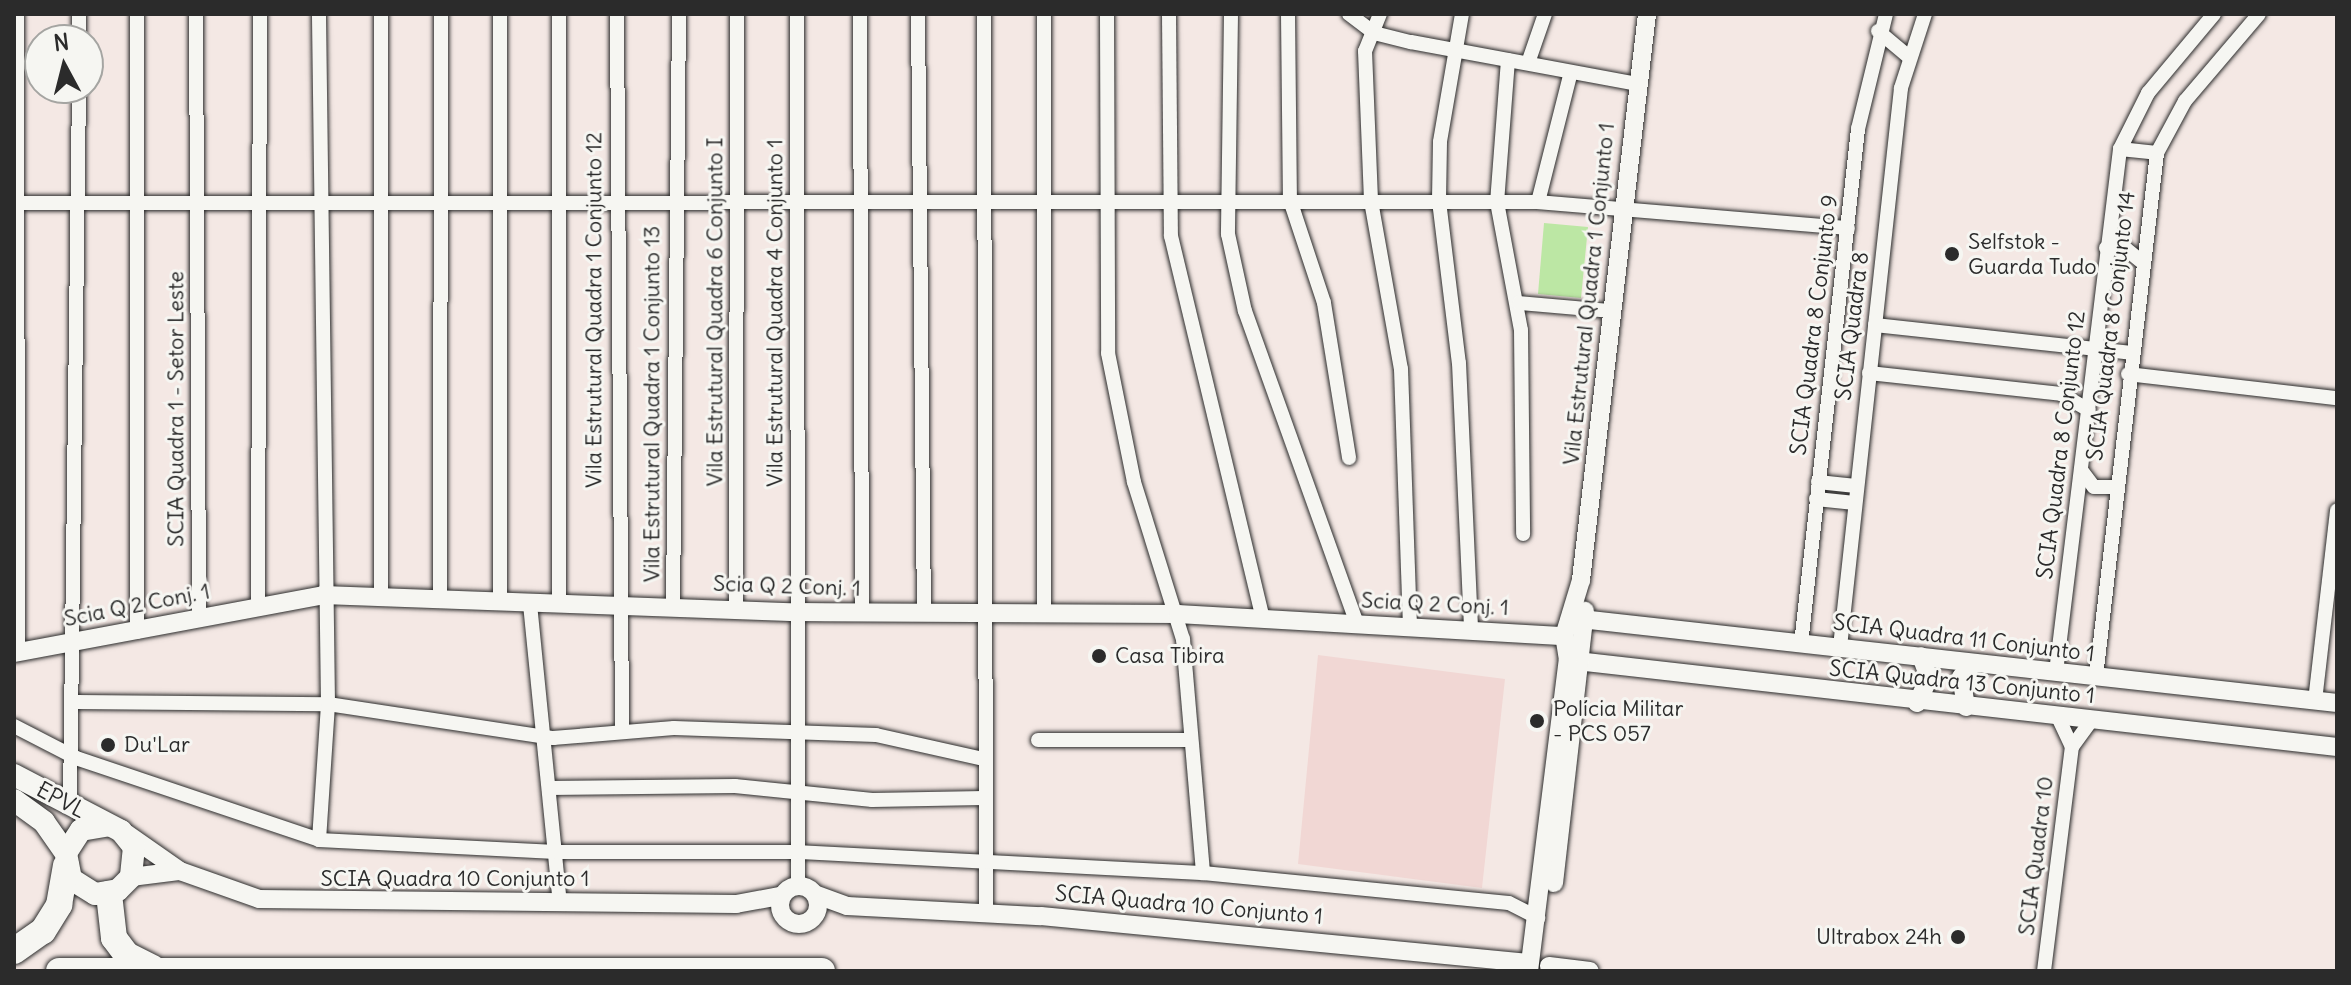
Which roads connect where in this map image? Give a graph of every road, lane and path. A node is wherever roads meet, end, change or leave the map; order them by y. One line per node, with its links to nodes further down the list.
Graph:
1 (17, 14): 32 (street)
2 (137, 14): 46 (street)
3 (196, 14): 47 (street, SCIA Quadra 1 - Setor Leste)
4 (260, 14): 54 (street)
5 (319, 14): 48 (street)
6 (381, 14): 43 (street)
7 (441, 14): 44 (street)
8 (500, 14): 55 (street)
9 (559, 14): 49 (street)
10 (617, 14): 50 (street, Vila Estrutural Quadra 1 Conjunto 12)
11 (679, 14): 62 (street, Vila Estrutural Quadra 1 Conjunto 13)
12 (737, 14): 63 (street, Vila Estrutural Quadra 6 Conjunto I)
13 (797, 14): 66 (street, Vila Estrutural Quadra 4 Conjunto 1)
14 (860, 14): 67 (street)
15 (918, 14): 64 (street)
16 (984, 14): 56 (street)
17 (1044, 14): 57 (street)
18 (1107, 14): 68 (street)
19 (1169, 14): 65 (street)
20 (1231, 14): 58 (street)
21 (1288, 14): 45 (street)
22 (1349, 14): 33 (street)
23 (1380, 14): 33 (street)
24 (1462, 14): 34 (street)
25 (1545, 14): 37 (street)
26 (1647, 14): 39 (street, Vila Estrutural Quadra 1 Conjunto 1)
27 (1886, 14): 31 (street, SCIA Quadra 8 Conjunto 9)
28 (1925, 14): 35 (street, SCIA Quadra 8)
29 (2214, 14): 41 (street, SCIA Quadra 8 Conjunto 12)
30 (2259, 14): 42 (street, SCIA Quadra 8 Conjunto 14)
31 (1878, 31): 35 (street); 70 (street, SCIA Quadra 8 Conjunto 9)
32 (15, 33): 61 (street)
33 (1374, 33): 34 (street); 51 (street)
34 (1456, 52): 36 (street); 52 (street)
35 (1908, 56): 75 (street, SCIA Quadra 8)
36 (1508, 60): 37 (street); 59 (street)
37 (1528, 63): 38 (street)
38 (1571, 72): 39 (street); 60 (street)
39 (1638, 84): 69 (street, Vila Estrutural Quadra 1 Conjunto 1)
40 (79, 104): 53 (street)
41 (2120, 149): 42 (street); 71 (street, SCIA Quadra 8 Conjunto 12)
42 (2157, 153): 72 (street, SCIA Quadra 8 Conjunto 14)
43 (379, 200): 44 (street); 48 (street); 92 (street)
44 (441, 200): 55 (street); 93 (street)
45 (1290, 200): 51 (street); 58 (street); 82 (street)
46 (139, 201): 47 (street); 53 (street); 113 (street)
47 (197, 201): 54 (street); 107 (street, SCIA Quadra 1 - Setor Leste)
48 (319, 201): 54 (street); 91 (street)
49 (557, 201): 50 (street); 55 (street); 96 (street)
50 (615, 201): 62 (street); 98 (street, Vila Estrutural Quadra 1 Conjunto 12)
51 (1371, 201): 52 (street); 111 (street)
52 (1439, 201): 59 (street); 112 (street)
53 (78, 202): 61 (street); 114 (street)
54 (259, 202): 97 (street)
55 (498, 202): 94 (street)
56 (981, 202): 57 (street); 64 (street); 106 (street)
57 (1042, 202): 68 (street); 104 (street)
58 (1226, 202): 65 (street); 109 (street)
59 (1497, 202): 60 (street); 73 (street)
60 (1538, 202): 69 (street)
61 (15, 203): 117 (street)
62 (676, 203): 63 (street); 99 (street, Vila Estrutural Quadra 1 Conjunto 13)
63 (736, 203): 66 (street); 100 (street, Vila Estrutural Quadra 6 Conjunto I)
64 (919, 203): 67 (street); 103 (street)
65 (1167, 203): 68 (street); 108 (street)
66 (796, 204): 67 (street); 101 (street, Vila Estrutural Quadra 4 Conjunto 1)
67 (857, 204): 102 (street)
68 (1104, 204): 105 (street)
69 (1622, 206): 70 (street); 74 (street, Vila Estrutural Quadra 1 Conjunto 1)
70 (1848, 228): 84 (street, SCIA Quadra 8 Conjunto 9)
71 (2106, 248): 72 (street); 76 (street, SCIA Quadra 8 Conjunto 12)
72 (2141, 261): 77 (street, SCIA Quadra 8 Conjunto 14)
73 (1519, 303): 74 (street); 90 (street)
74 (1611, 311): 110 (street, Vila Estrutural Quadra 1 Conjunto 1)
75 (1875, 325): 76 (street); 78 (street, SCIA Quadra 8)
76 (2094, 349): 77 (street); 81 (street, SCIA Quadra 8 Conjunto 12)
77 (2131, 353): 79 (street, SCIA Quadra 8 Conjunto 14)
78 (1869, 373): 81 (street); 85 (street, SCIA Quadra 8)
79 (2128, 374): 80 (street); 86 (street, SCIA Quadra 8 Conjunto 14)
80 (2337, 398)
81 (2089, 410): 83 (street, SCIA Quadra 8 Conjunto 12)
82 (1349, 458)
83 (2081, 470): 86 (street); 121 (street, SCIA Quadra 8 Conjunto 12)
84 (1818, 482): 85 (street); 87 (street, SCIA Quadra 8 Conjunto 9)
85 (1856, 486): 88 (street, SCIA Quadra 8)
86 (2115, 487): 122 (street, SCIA Quadra 8 Conjunto 14)
87 (1816, 499): 88 (street); 115 (street, SCIA Quadra 8 Conjunto 9)
88 (1855, 503): 116 (street, SCIA Quadra 8)
89 (2337, 510): 123 (street)
90 (1523, 534)
91 (323, 595): 92 (street, Scia Q 2 Conj. 1); 97 (street, Scia Q 2 Conj. 1); 127 (street)
92 (381, 595): 93 (street, Scia Q 2 Conj. 1)
93 (440, 599): 94 (street, Scia Q 2 Conj. 1)
94 (500, 603): 95 (street, Scia Q 2 Conj. 1)
95 (530, 604): 96 (street, Scia Q 2 Conj. 1); 134 (street)
96 (559, 604): 98 (street, Scia Q 2 Conj. 1)
97 (258, 605): 107 (street, Scia Q 2 Conj. 1)
98 (618, 605): 99 (street, Scia Q 2 Conj. 1); 132 (street, Vila Estrutural Quadra 1 Conjunto 12)
99 (673, 606): 100 (street, Scia Q 2 Conj. 1)
100 (736, 609): 101 (street, Scia Q 2 Conj. 1)
101 (797, 612): 102 (street, Scia Q 2 Conj. 1); 133 (street, Vila Estrutural Quadra 4 Conjunto 1)
102 (862, 613): 103 (street, Scia Q 2 Conj. 1)
103 (924, 613): 106 (street, Scia Q 2 Conj. 1)
104 (1044, 614): 105 (street, Scia Q 2 Conj. 1); 106 (street, Scia Q 2 Conj. 1)
105 (1178, 614): 108 (street, Scia Q 2 Conj. 1); 136 (street)
106 (984, 615): 140 (street)
107 (199, 617): 113 (street, Scia Q 2 Conj. 1)
108 (1263, 619): 109 (street, Scia Q 2 Conj. 1)
109 (1357, 624): 111 (street, Scia Q 2 Conj. 1)
110 (1574, 624): 112 (street, Scia Q 2 Conj. 1); 115 (street, SCIA Quadra 11 Conjunto 1); 119 (street); 119 (street)
111 (1410, 626): 112 (street, Scia Q 2 Conj. 1)
112 (1471, 631)
113 (137, 632): 114 (street, Scia Q 2 Conj. 1)
114 (76, 643): 117 (street, Scia Q 2 Conj. 1); 124 (street)
115 (1801, 644): 116 (street, SCIA Quadra 11 Conjunto 1)
116 (1840, 647): 118 (street, SCIA Quadra 11 Conjunto 1)
117 (16, 653)
118 (1921, 656): 120 (street, SCIA Quadra 11 Conjunto 1); 125 (street)
119 (1575, 661): 125 (street, SCIA Quadra 13 Conjunto 1); 157 (street); 170 (street)
120 (1974, 663): 121 (street, SCIA Quadra 11 Conjunto 1); 128 (street)
121 (2056, 672): 122 (street, SCIA Quadra 11 Conjunto 1)
122 (2096, 677): 123 (street, SCIA Quadra 11 Conjunto 1)
123 (2315, 701): 126 (street, SCIA Quadra 11 Conjunto 1)
124 (77, 702): 127 (street); 139 (street)
125 (1917, 703): 128 (street, SCIA Quadra 13 Conjunto 1)
126 (2337, 703)
127 (328, 704): 134 (street); 148 (street)
128 (1966, 707): 129 (street, SCIA Quadra 13 Conjunto 1)
129 (2058, 717): 130 (street, SCIA Quadra 13 Conjunto 1); 137 (street)
130 (2091, 721): 137 (street, SCIA Quadra 10); 138 (street, SCIA Quadra 13 Conjunto 1)
131 (14, 726): 139 (street)
132 (622, 732): 133 (street); 134 (street)
133 (800, 733): 140 (street); 143 (street, Vila Estrutural Quadra 4 Conjunto 1)
134 (540, 734): 142 (street)
135 (1038, 740): 136 (street)
136 (1189, 740): 154 (street)
137 (2072, 747): 175 (street, SCIA Quadra 10)
138 (2337, 747)
139 (76, 758): 146 (street); 148 (street)
140 (983, 759): 144 (street)
141 (14, 775): 146 (main road, EPVL)
142 (549, 788): 143 (street); 149 (street)
143 (799, 790): 144 (street); 150 (street, Vila Estrutural Quadra 4 Conjunto 1)
144 (984, 798): 152 (street)
145 (14, 800): 151 (main road, EPVL)
146 (70, 804): 147 (main road, EPVL)
147 (115, 828): 151 (main road); 153 (street, SCIA Quadra 10 Conjunto 1); 155 (main road)
148 (319, 840): 149 (street)
149 (556, 852): 150 (street); 161 (street)
150 (798, 852): 152 (street); 156 (street, Vila Estrutural Quadra 4 Conjunto 1)
151 (66, 860): 158 (main road); 169 (highway)
152 (986, 862): 154 (street); 165 (street)
153 (180, 871): 155 (street); 161 (street, SCIA Quadra 10 Conjunto 1)
154 (1203, 873): 162 (street)
155 (131, 877): 158 (main road)
156 (798, 886): 159 (street); 160 (street)
157 (1542, 889): 162 (street); 168 (street)
158 (109, 894): 171 (highway)
159 (817, 895): 164 (street, SCIA Quadra 10 Conjunto 1); 166 (street)
160 (780, 896): 163 (street, SCIA Quadra 10 Conjunto 1); 167 (street)
161 (560, 902): 163 (street, SCIA Quadra 10 Conjunto 1)
162 (1509, 903): 168 (street)
163 (736, 904): 167 (street, SCIA Quadra 10 Conjunto 1)
164 (847, 906): 165 (street, SCIA Quadra 10 Conjunto 1); 166 (street, SCIA Quadra 10 Conjunto 1)
165 (986, 913): 170 (street, SCIA Quadra 10 Conjunto 1)
166 (817, 915): 167 (street)
167 (784, 918)
168 (1538, 918): 170 (street)
169 (14, 951)
170 (1538, 963): 174 (street, SCIA Quadra 10 Conjunto 1)
171 (153, 968): 172 (highway); 173 (highway)
172 (59, 971)
173 (822, 971)
174 (1590, 971)
175 (2044, 971)

